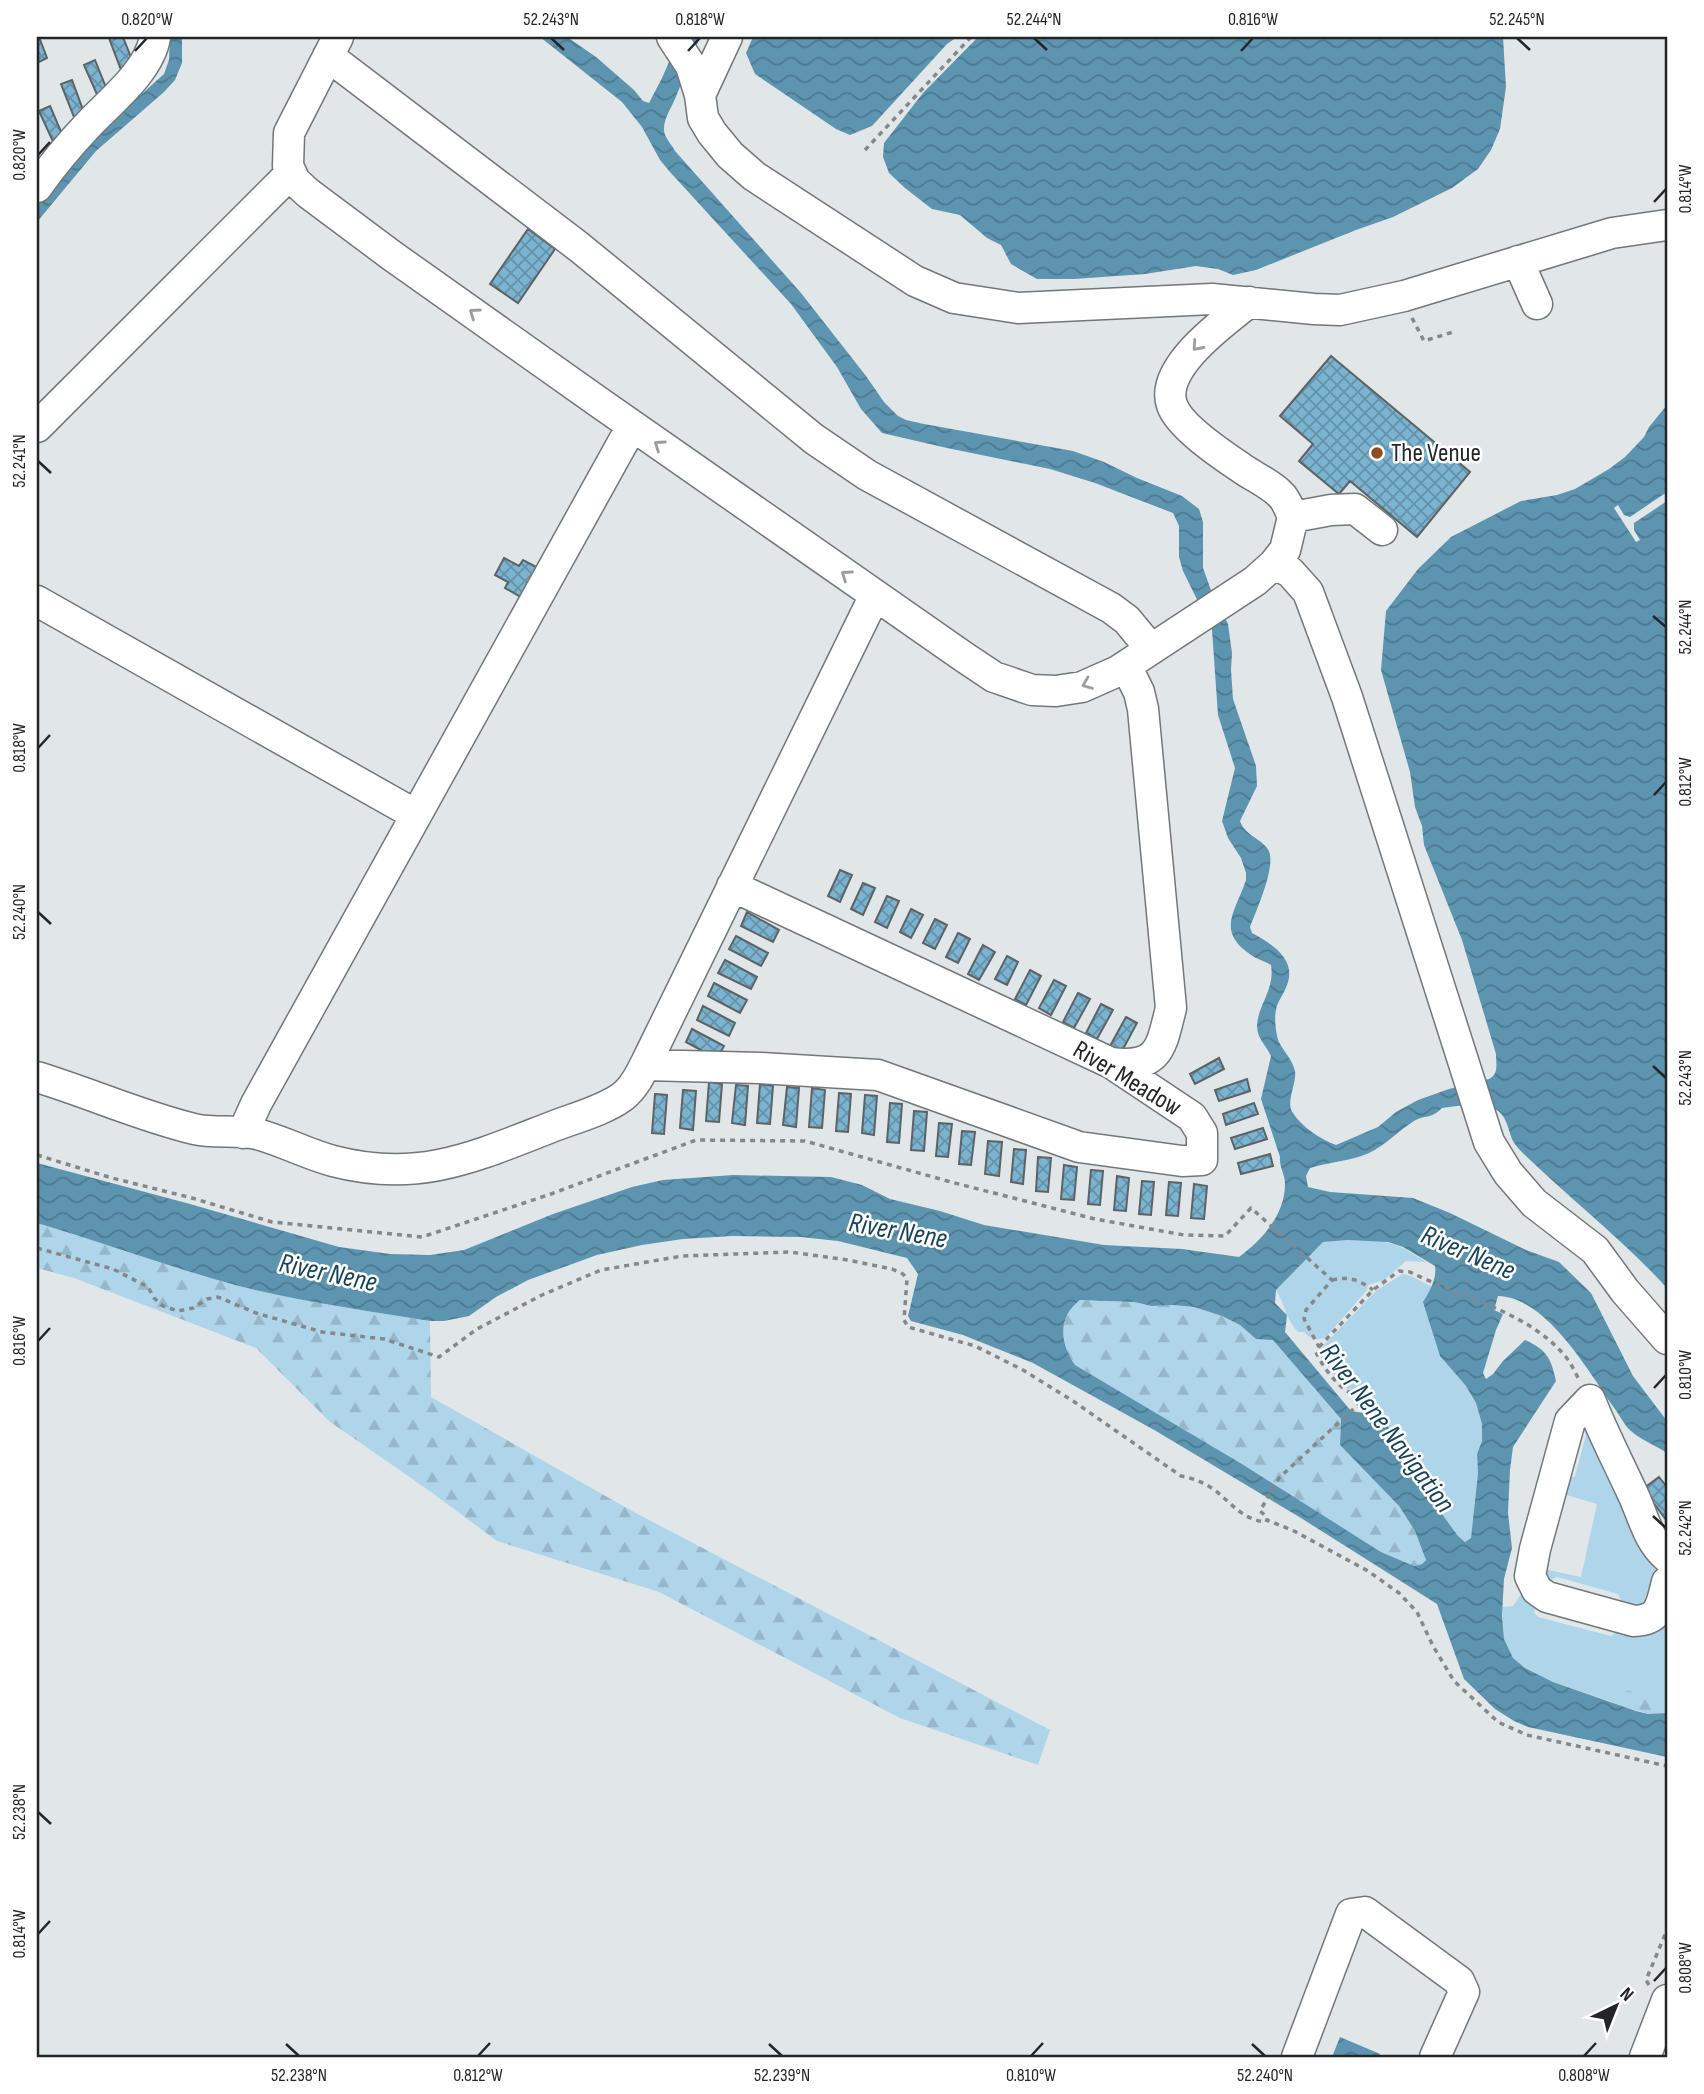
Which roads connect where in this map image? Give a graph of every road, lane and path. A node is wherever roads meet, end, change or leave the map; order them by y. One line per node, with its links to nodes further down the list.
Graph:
1 (155, 37): 9 (street)
2 (672, 37): 6 (street)
3 (727, 37): 6 (street)
4 (971, 37): 7 (path)
5 (333, 46): 8 (street); 23 (street)
6 (700, 95): 13 (street)
7 (865, 150)
8 (291, 173): 16 (street, one-way to 8); 17 (street)
9 (37, 187)
10 (1667, 225): 11 (street)
11 (1518, 261): 12 (street); 14 (street)
12 (1404, 296): 13 (street); 15 (path)
13 (1249, 302): 18 (street, one-way to 18)
14 (1537, 304)
15 (1456, 331)
16 (632, 426): 21 (street, one-way to 16); 25 (street)
17 (37, 427)
18 (1293, 517): 19 (street); 20 (street)
19 (1382, 530)
20 (1274, 564): 23 (street); 35 (street)
21 (875, 596): 24 (street, one-way to 21); 26 (street)
22 (37, 601): 25 (street)
23 (1151, 649): 24 (street)
24 (1126, 666): 27 (street)
25 (416, 815): 30 (street)
26 (732, 886): 27 (street, River Meadow); 28 (street)
27 (1111, 1063): 28 (street, River Meadow)
28 (645, 1065): 30 (street)
29 (37, 1077): 30 (street)
30 (243, 1133)
31 (37, 1155): 33 (path)
32 (37, 1248): 38 (path)
33 (1332, 1280): 34 (path); 36 (path)
34 (1373, 1290): 36 (path); 37 (path)
35 (1667, 1339)
36 (1319, 1347): 38 (path)
37 (1590, 1400): 39 (street); 40 (street)
38 (1267, 1520): 41 (path)
39 (1667, 1557)
40 (1667, 1582)
41 (1667, 1766)
42 (1667, 1930): 43 (path)
43 (1666, 2008): 46 (street)
44 (1297, 2057): 45 (street)
45 (1435, 2057)
46 (1645, 2057)

